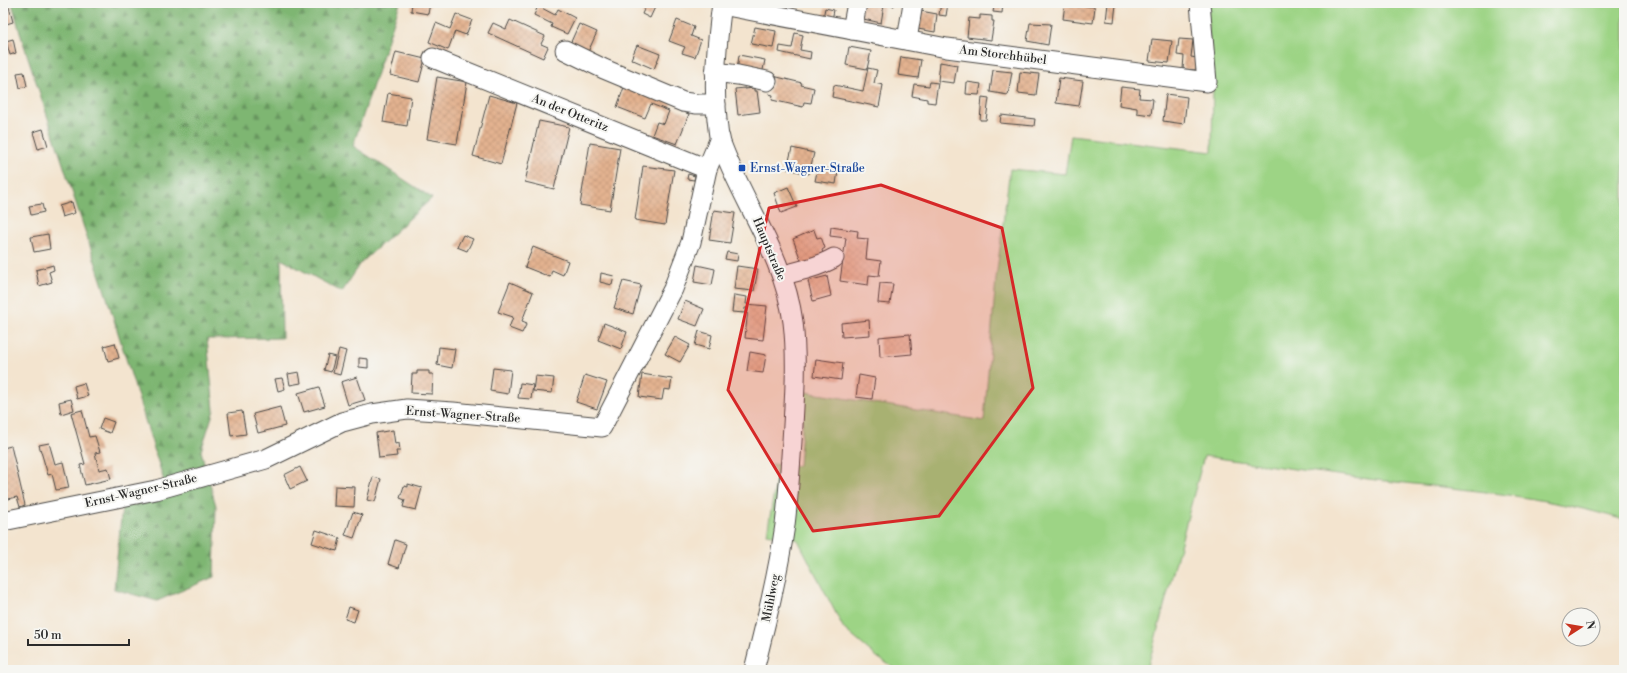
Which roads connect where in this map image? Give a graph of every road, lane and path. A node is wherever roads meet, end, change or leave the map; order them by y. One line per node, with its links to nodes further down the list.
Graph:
1 (857, 3): 5 (street)
2 (912, 3): 6 (street)
3 (1200, 3): 6 (street, Am Storchhübel)
4 (722, 4): 5 (street, Am Storchhübel); 9 (street, Hauptstraße)
5 (852, 30): 6 (street, Am Storchhübel)
6 (907, 40)
7 (565, 50): 11 (street)
8 (433, 58): 13 (street, An der Otteritz)
9 (716, 72): 10 (street); 11 (street, Hauptstraße)
10 (767, 81)
11 (716, 104): 12 (street, Hauptstraße)
12 (720, 138): 13 (street, Ernst-Wagner-Straße); 15 (street, Hauptstraße)
13 (707, 169): 16 (street, Ernst-Wagner-Straße)
14 (834, 258): 15 (street)
15 (782, 275): 17 (street, Hauptstraße)
16 (3, 521)
17 (784, 525): 18 (street, Mühlweg)
18 (754, 670)

